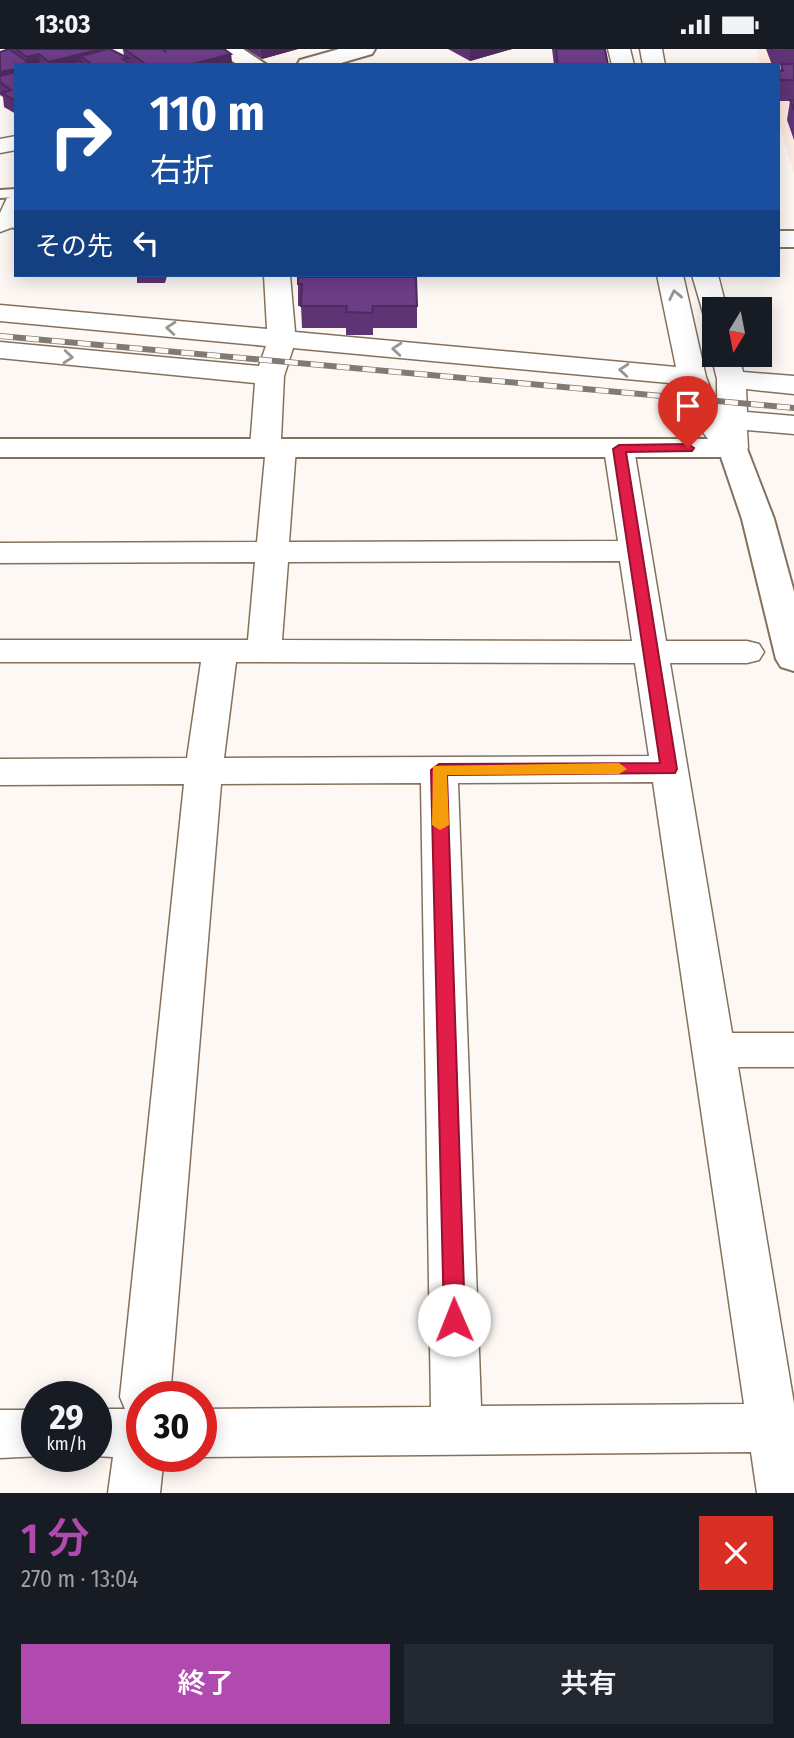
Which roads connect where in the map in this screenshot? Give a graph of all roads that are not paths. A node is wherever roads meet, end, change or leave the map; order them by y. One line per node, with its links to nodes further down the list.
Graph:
1 (226, 49): 3 (street)
2 (364, 49): 4 (street)
3 (252, 63)
4 (315, 63)
5 (0, 194): 6 (lane)
6 (12, 212)
7 (277, 277): 12 (street)
8 (670, 277): 16 (street, one-way to 8)
9 (706, 277): 10 (street)
10 (711, 297)
11 (0, 313): 12 (street, one-way to 11)
12 (282, 339): 15 (street); 16 (street, one-way to 12)
13 (0, 350): 15 (street, one-way to 15)
14 (728, 367): 17 (street); 19 (street)
15 (271, 376): 21 (street)
16 (692, 377): 19 (street)
17 (794, 385)
18 (794, 425): 19 (street)
19 (734, 434): 22 (street); 26 (street)
20 (0, 448): 21 (street)
21 (273, 448): 22 (street); 24 (street)
22 (619, 449): 23 (street)
23 (635, 551): 24 (street); 30 (street)
24 (272, 552): 25 (street); 29 (street)
25 (0, 553)
26 (782, 567): 32 (street)
27 (0, 651): 28 (street)
28 (220, 651): 29 (street); 35 (street)
29 (264, 651): 30 (street)
30 (651, 651): 31 (street); 33 (street)
31 (747, 652)
32 (794, 659)
33 (669, 769): 34 (street); 37 (street)
34 (439, 770): 35 (street); 41 (street)
35 (204, 771): 36 (street); 39 (street)
36 (0, 772)
37 (714, 1049): 38 (street); 40 (street)
38 (794, 1050)
39 (147, 1381)
40 (773, 1428): 41 (street); 47 (street)
41 (457, 1430): 42 (street)
42 (217, 1433)
43 (0, 1434): 44 (street)
44 (21, 1434)
45 (136, 1472): 46 (street)
46 (134, 1493)
47 (783, 1493)

